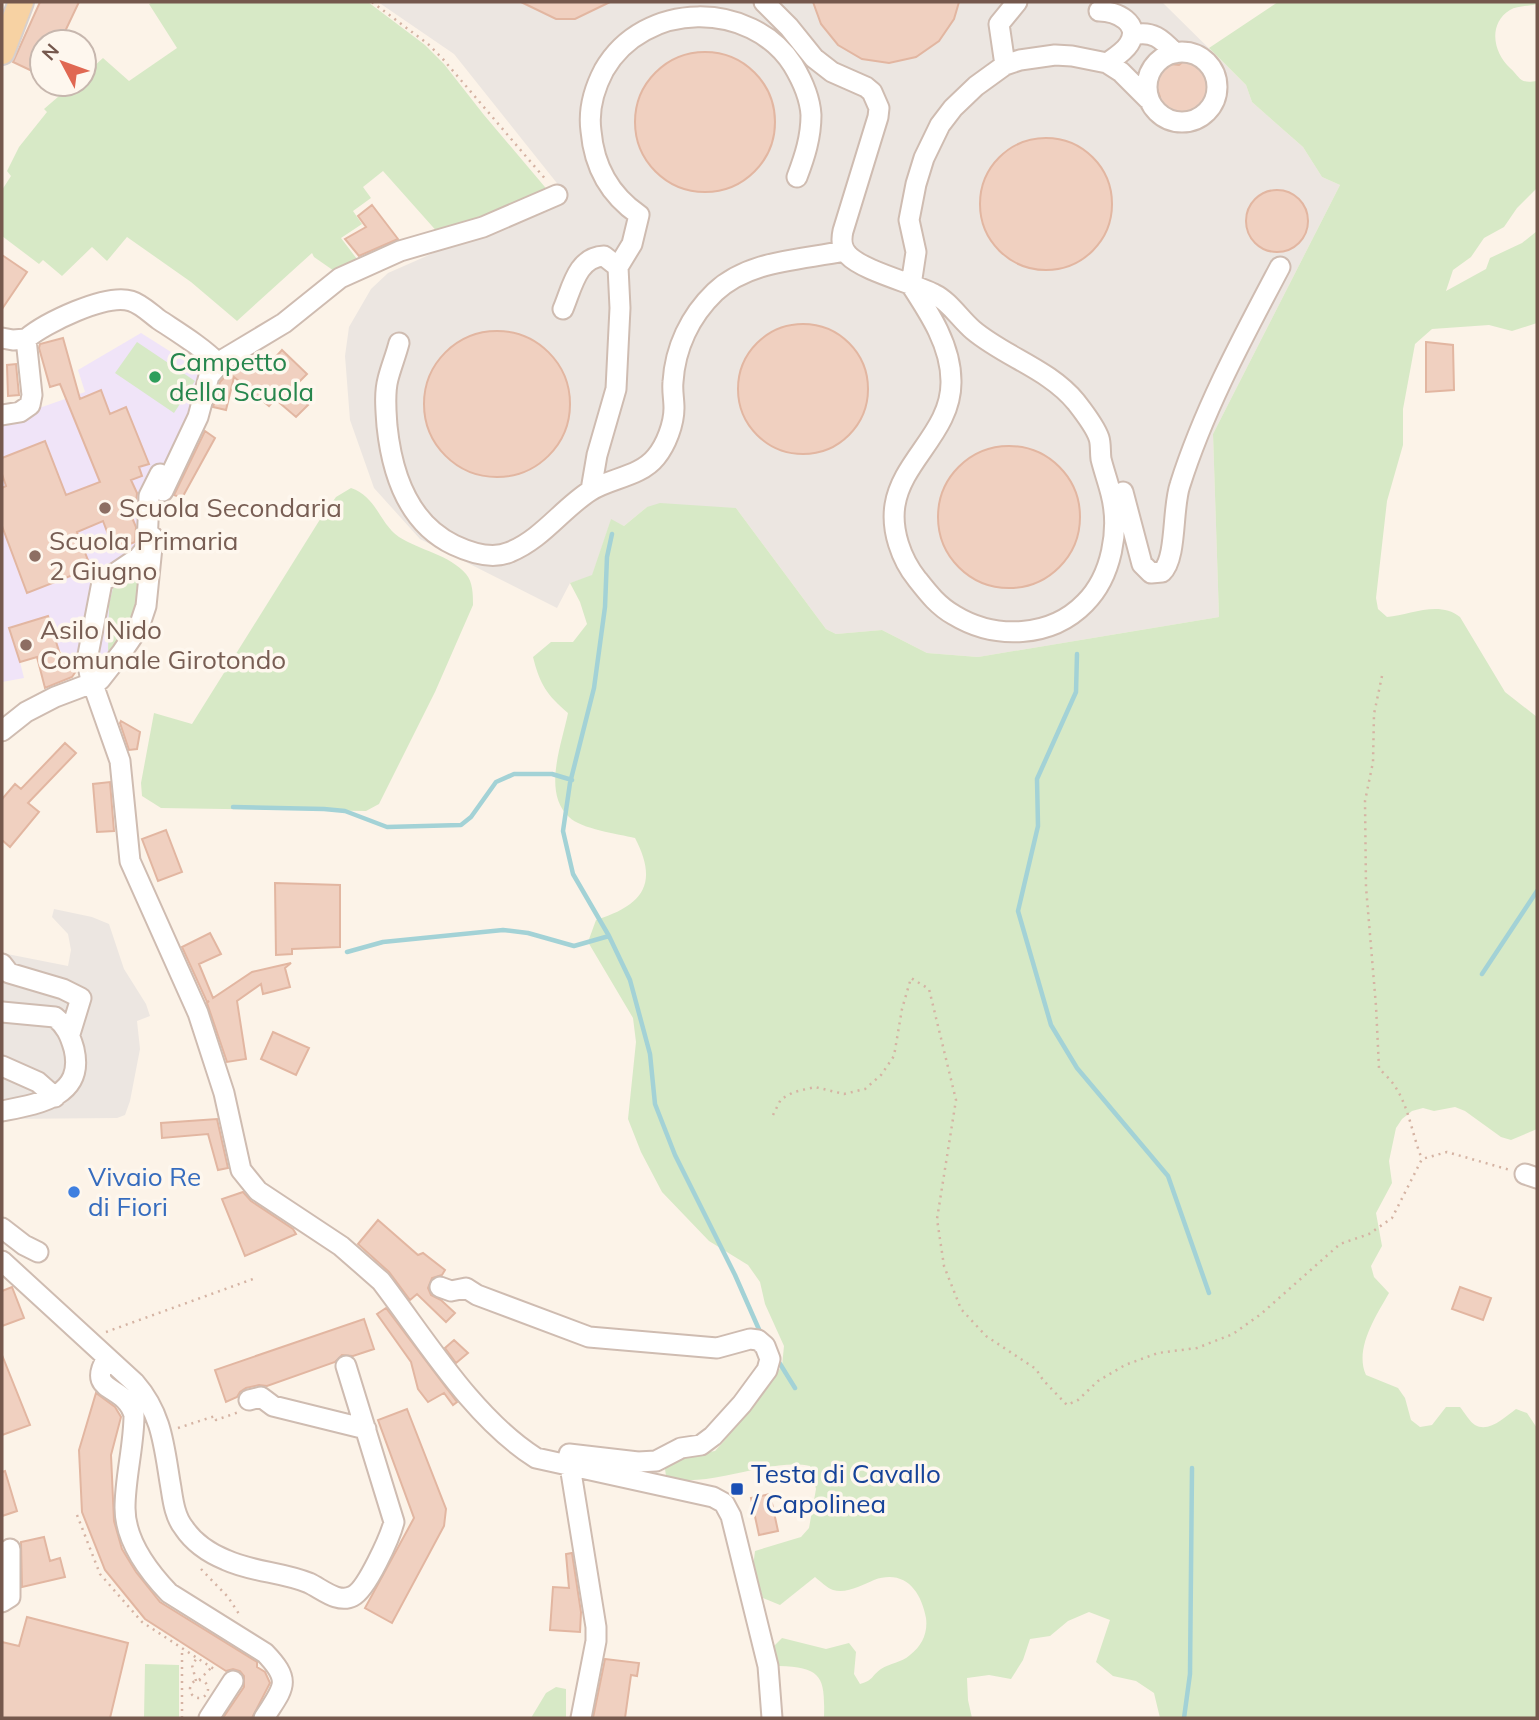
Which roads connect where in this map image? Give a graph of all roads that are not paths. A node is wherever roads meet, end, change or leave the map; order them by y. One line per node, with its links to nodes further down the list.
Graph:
1 (21, 2): 7 (main road)
2 (764, 2): 14 (street)
3 (1017, 2): 10 (street)
4 (684, 8): 12 (street); 15 (street)
5 (1099, 11): 6 (street)
6 (1133, 35): 8 (street); 9 (street)
7 (2, 52)
8 (1175, 53): 11 (street); 11 (street)
9 (1107, 63): 10 (street); 11 (street)
10 (1005, 65): 17 (street)
11 (1148, 99)
12 (797, 177)
13 (557, 195): 22 (street)
14 (844, 251): 17 (street); 26 (street)
15 (618, 267): 18 (street); 26 (street)
16 (1279, 267): 24 (street)
17 (911, 285): 24 (street); 24 (street)
18 (563, 309)
19 (2, 338): 20 (street)
20 (26, 339): 22 (street); 23 (street)
21 (399, 343): 26 (street)
22 (219, 364): 27 (street)
23 (2, 415)
24 (1099, 438)
25 (160, 474): 27 (street)
26 (591, 490)
27 (92, 683): 28 (street); 43 (street)
28 (2, 731)
29 (2, 964): 31 (street)
30 (2, 1012): 31 (street)
31 (70, 1034): 33 (street)
32 (2, 1066): 33 (street)
33 (55, 1097): 34 (street)
34 (2, 1111)
35 (2, 1228): 36 (street)
36 (38, 1252)
37 (2, 1261): 39 (street)
38 (440, 1287): 43 (street)
39 (107, 1358): 42 (street); 49 (street)
40 (346, 1366): 42 (street)
41 (249, 1400): 42 (street)
42 (366, 1429)
43 (519, 1447): 44 (street)
44 (570, 1466): 50 (street); 51 (street)
45 (10, 1549): 46 (street)
46 (2, 1601)
47 (233, 1682): 48 (street)
48 (209, 1718)
49 (264, 1718)
50 (581, 1718)
51 (772, 1718)

